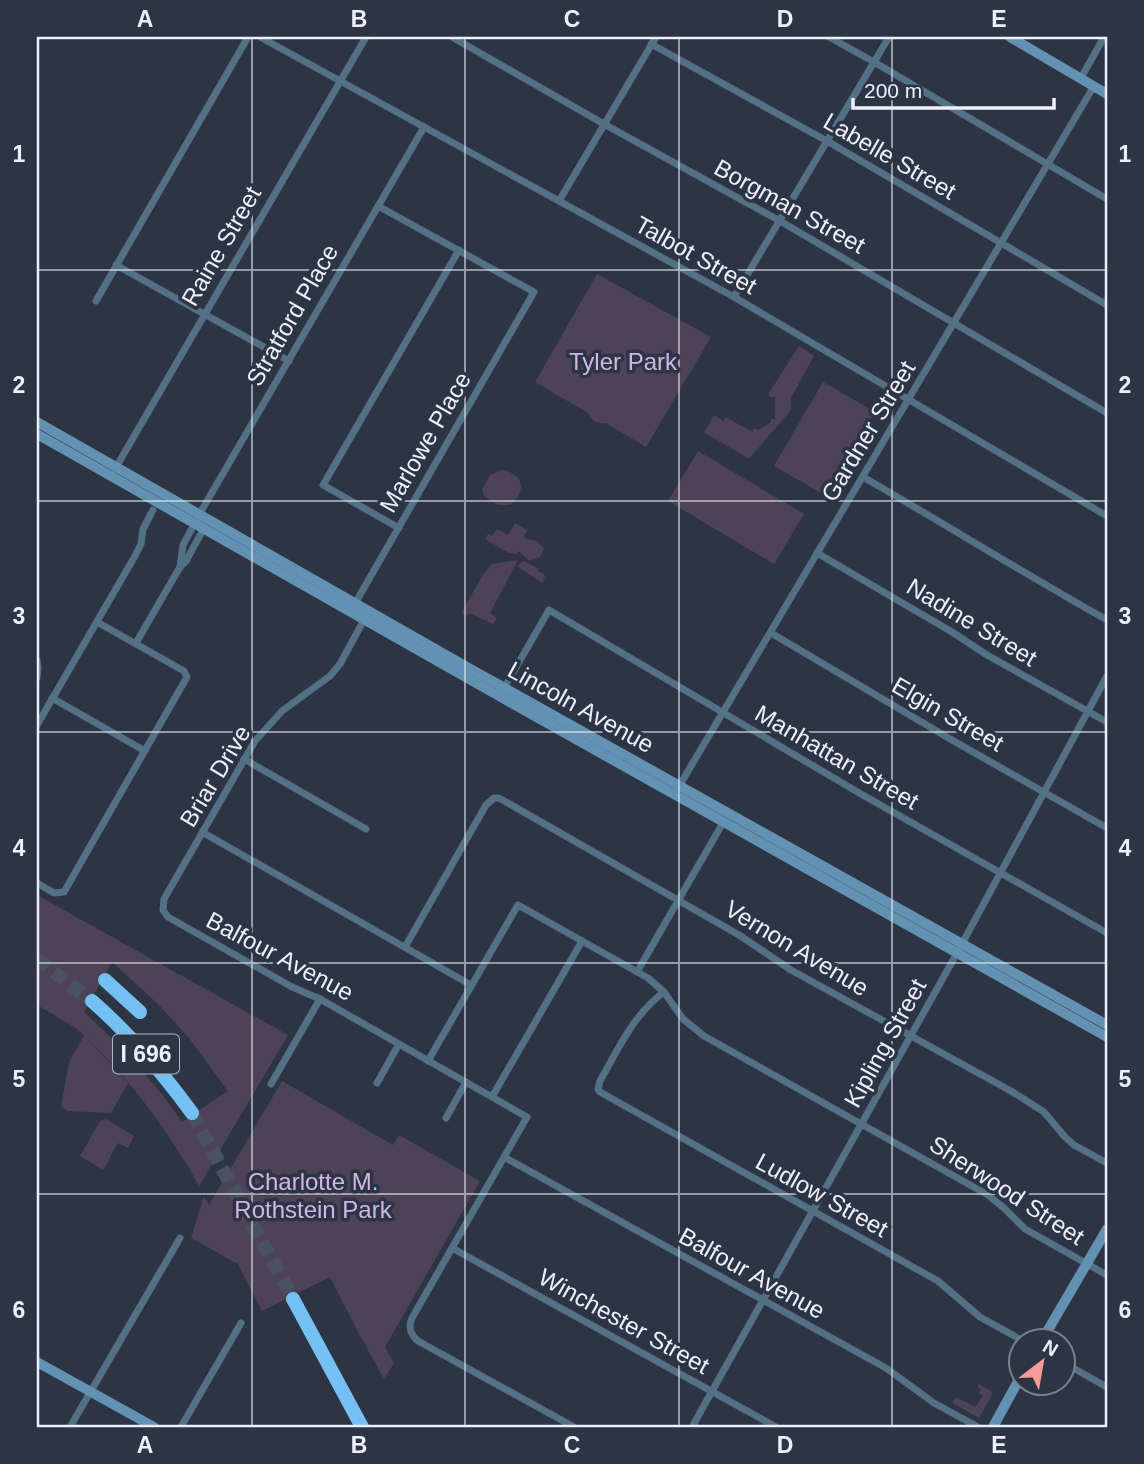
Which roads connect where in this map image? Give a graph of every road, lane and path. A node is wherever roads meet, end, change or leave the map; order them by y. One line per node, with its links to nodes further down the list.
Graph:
1 (248, 37): 25 (street)
2 (260, 37): 12 (street, Talbot Street)
3 (366, 37): 12 (street, Raine Street)
4 (452, 37): 15 (street, Borgman Street)
5 (829, 37): 10 (street)
6 (889, 37): 10 (street)
7 (1010, 37): 11 (street)
8 (1104, 37): 11 (street)
9 (653, 41): 15 (street); 17 (street, Labelle Street)
10 (874, 62): 17 (street); 18 (street)
11 (1081, 78): 13 (street)
12 (339, 80): 16 (street, Talbot Street); 29 (street, Raine Street)
13 (1094, 86): 14 (street); 18 (street, Gardner Street)
14 (1107, 94)
15 (604, 124): 20 (street); 22 (street, Borgman Street)
16 (424, 127): 20 (street, Talbot Street); 21 (street, Stratford Place)
17 (827, 141): 22 (street); 23 (street, Labelle Street)
18 (1048, 164): 19 (street); 23 (street, Gardner Street)
19 (1107, 199)
20 (559, 201): 26 (street, Talbot Street)
21 (378, 206): 24 (street); 31 (street, Stratford Place)
22 (780, 220): 26 (street); 30 (street, Borgman Street)
23 (1001, 243): 28 (street, Labelle Street); 30 (street, Gardner Street)
24 (459, 250): 41 (street, Marlowe Place); 41 (street)
25 (117, 265): 27 (street); 29 (street)
26 (734, 297): 32 (street, Talbot Street)
27 (96, 301)
28 (1107, 305)
29 (205, 314): 31 (street); 36 (street, Raine Street)
30 (955, 323): 32 (street, Gardner Street); 33 (street, Borgman Street)
31 (289, 361): 40 (street, Stratford Place)
32 (908, 400): 37 (street, Gardner Street); 39 (street, Talbot Street)
33 (1107, 413)
34 (37, 422): 36 (street, Lincoln Avenue)
35 (37, 434): 36 (street, Lincoln Avenue)
36 (114, 471): 40 (street, Lincoln Avenue)
37 (863, 477): 42 (street, Gardner Street); 45 (street)
38 (153, 510): 46 (street)
39 (1107, 516)
40 (200, 522): 43 (street, Lincoln Avenue); 48 (street, Stratford Place)
41 (399, 527): 43 (street, Marlowe Place)
42 (817, 553): 47 (street, Gardner Street); 54 (street, Nadine Street)
43 (353, 608): 44 (street, Lincoln Avenue)
44 (367, 616): 52 (street, Lincoln Avenue); 59 (street, Briar Drive)
45 (1107, 620)
46 (97, 622): 48 (street); 53 (street)
47 (771, 633): 55 (street, Gardner Street); 61 (street, Elgin Street)
48 (136, 643): 58 (street)
49 (37, 660): 51 (street)
50 (1107, 676): 54 (street, Kipling Street)
51 (37, 678)
52 (501, 692): 55 (street, Manhattan Street); 60 (street, Lincoln Avenue)
53 (52, 698): 57 (street); 58 (street)
54 (1088, 711): 56 (street, Nadine Street); 61 (street, Kipling Street)
55 (723, 713): 60 (street, Gardner Street); 66 (street, Manhattan Street)
56 (1107, 722)
57 (37, 725)
58 (145, 751): 67 (street)
59 (244, 759): 64 (street); 65 (street, Briar Drive)
60 (677, 791): 62 (street, Lincoln Avenue)
61 (1044, 792): 63 (street, Elgin Street); 66 (street, Kipling Street)
62 (725, 818): 68 (street); 73 (street, Lincoln Avenue)
63 (1107, 828)
64 (366, 829)
65 (202, 832): 69 (street, Briar Drive); 72 (street)
66 (1000, 873): 70 (street, Manhattan Street); 73 (street, Kipling Street)
67 (37, 883)
68 (678, 900): 72 (street, Vernon Avenue); 74 (street); 82 (street, Vernon Avenue)
69 (163, 910): 78 (street, Balfour Avenue)
70 (1107, 933)
71 (582, 941): 74 (street, Sherwood Street); 76 (street, Sherwood Street); 89 (street)
72 (405, 947): 76 (street)
73 (960, 948): 81 (street, Lincoln Avenue); 82 (street, Kipling Street); 83 (street, Lincoln Avenue)
74 (637, 972): 77 (street, Sherwood Street)
75 (105, 980): 80 (highway, I 696)
76 (471, 985): 85 (street)
77 (664, 992): 92 (street, Sherwood Street); 95 (street, Ludlow Street)
78 (320, 999): 84 (street, Balfour Avenue); 88 (street)
79 (92, 1001): 90 (highway, I 696)
80 (140, 1012)
81 (1107, 1026)
82 (910, 1036): 92 (street, Kipling Street); 94 (street, Vernon Avenue)
83 (1107, 1037)
84 (399, 1044): 85 (street, Balfour Avenue); 87 (street)
85 (428, 1061): 86 (street, Balfour Avenue)
86 (466, 1082): 89 (street, Balfour Avenue); 91 (street)
87 (377, 1083)
88 (271, 1084)
89 (492, 1097): 93 (street, Balfour Avenue)
90 (192, 1112)
91 (446, 1118)
92 (862, 1124): 95 (street, Kipling Street); 99 (street, Sherwood Street)
93 (504, 1157): 98 (street); 102 (street, Balfour Avenue)
94 (1107, 1163)
95 (812, 1212): 102 (street, Kipling Street); 105 (street, Ludlow Street)
96 (1107, 1229): 99 (street)
97 (180, 1238): 109 (street)
98 (452, 1248): 110 (street, Winchester Street); 116 (street)
99 (1087, 1264): 100 (street, Sherwood Street); 104 (street)
100 (1107, 1275)
101 (293, 1299): 115 (highway)
102 (763, 1300): 110 (street, Kipling Street); 119 (street, Balfour Avenue)
103 (241, 1323): 114 (street)
104 (1049, 1328)
105 (1007, 1332)
106 (37, 1362): 109 (street)
107 (1078, 1371): 108 (street)
108 (1107, 1387)
109 (90, 1392): 112 (street); 113 (street)
110 (712, 1392): 117 (street, Kipling Street); 118 (street, Winchester Street)
111 (1009, 1398): 120 (street)
112 (70, 1427)
113 (154, 1427)
114 (181, 1427)
115 (362, 1427)
116 (574, 1427)
117 (692, 1427)
118 (776, 1427)
119 (978, 1427)
120 (993, 1427)

